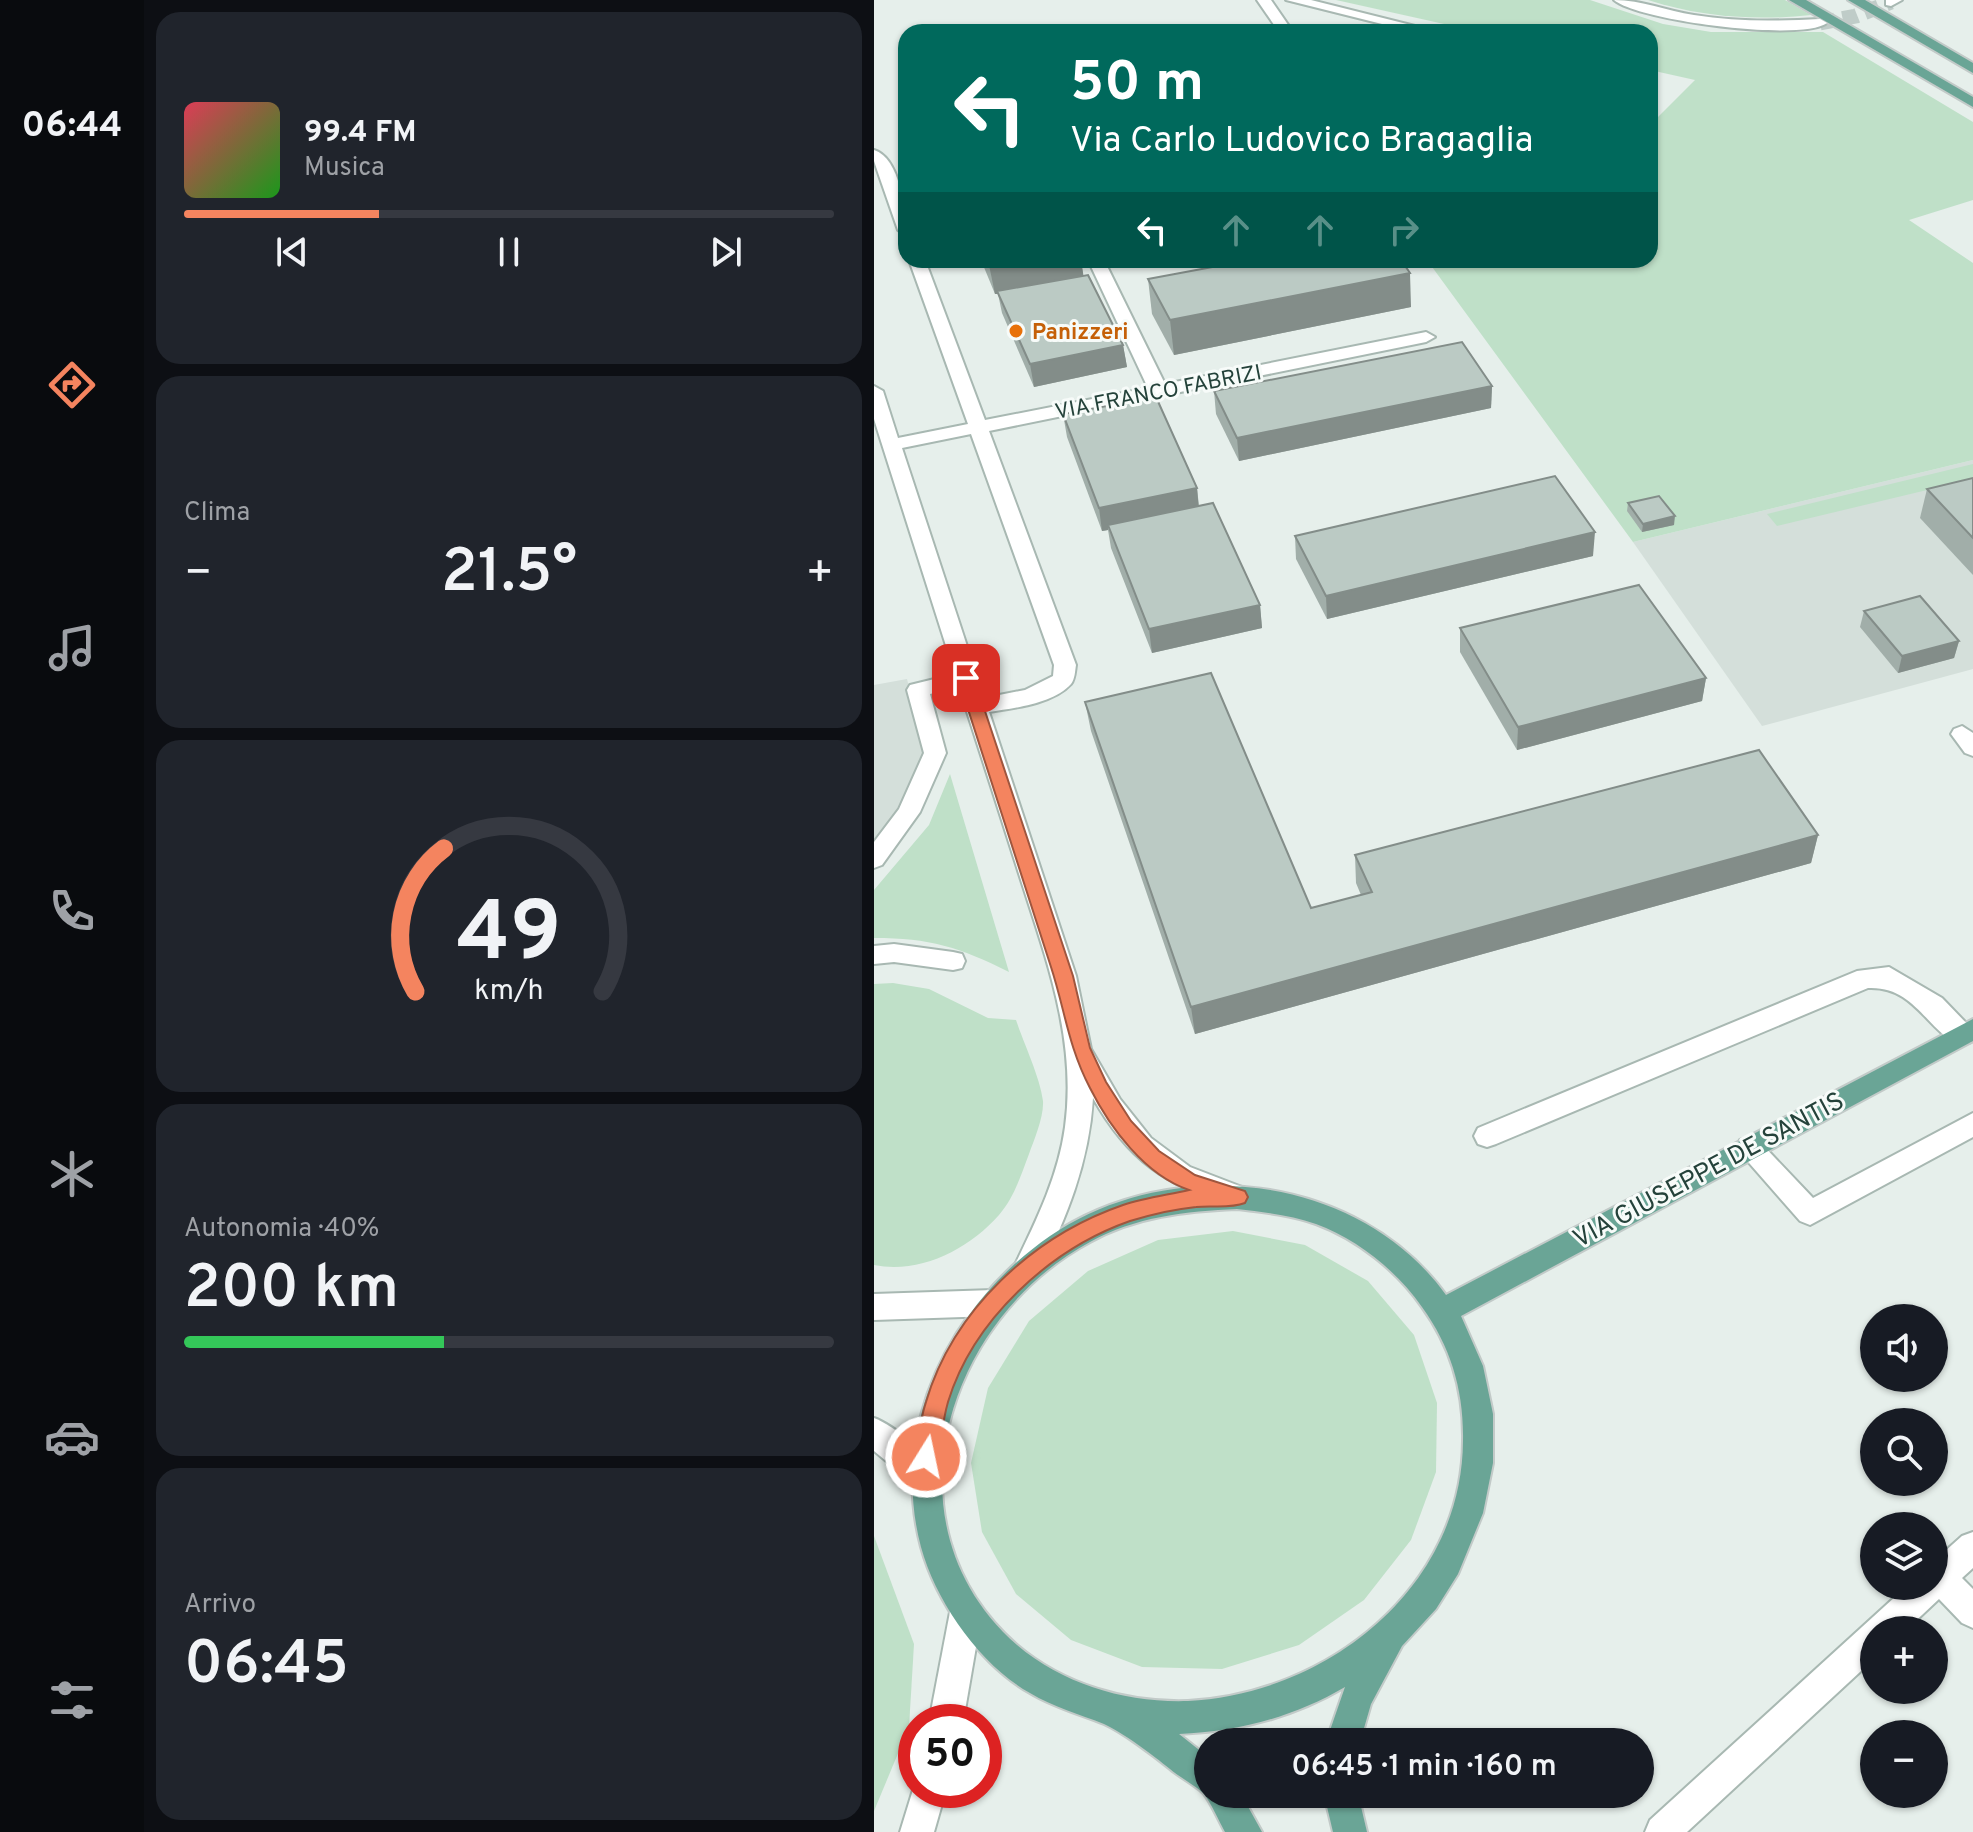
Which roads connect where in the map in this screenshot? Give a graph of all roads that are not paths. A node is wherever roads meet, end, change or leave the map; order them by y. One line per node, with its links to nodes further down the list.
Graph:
1 (1264, 0): 7 (street)
2 (1293, 0): 8 (street)
3 (1621, 0): 6 (street)
4 (1796, 0): 10 (main road)
5 (1855, 0): 9 (main road)
6 (1820, 23)
7 (1280, 24)
8 (1397, 24)
9 (1973, 69)
10 (1973, 103)
11 (874, 155): 12 (street)
12 (898, 207)
13 (920, 268): 18 (street)
14 (1100, 268): 16 (street)
15 (1426, 337): 16 (street, VIA FRANCO FABRIZI)
16 (1159, 391): 18 (street, VIA FRANCO FABRIZI)
17 (874, 392): 19 (street)
18 (977, 428): 19 (street, VIA FRANCO FABRIZI); 21 (street)
19 (890, 445): 20 (street)
20 (966, 678): 21 (street); 22 (street)
21 (975, 707): 26 (street)
22 (874, 859)
23 (874, 955): 24 (street)
24 (953, 961)
25 (1968, 1032): 28 (street); 29 (main road, VIA GIUSEPPE DE SANTIS)
26 (1080, 1048): 30 (street); 31 (street)
27 (1973, 1124): 29 (street)
28 (1487, 1136)
29 (1749, 1148): 34 (main road, VIA GIUSEPPE DE SANTIS)
30 (1237, 1197): 31 (main road); 34 (main road)
31 (1027, 1269): 32 (main road)
32 (993, 1303): 33 (street); 36 (main road)
33 (874, 1307)
34 (1444, 1310): 44 (main road)
35 (874, 1432): 36 (street)
36 (925, 1474): 41 (main road)
37 (1973, 1547): 38 (street)
38 (1948, 1569)
39 (1948, 1593): 42 (street)
40 (1914, 1600): 43 (street)
41 (966, 1612): 46 (street); 47 (main road)
42 (1973, 1612)
43 (1897, 1616)
44 (1408, 1617): 47 (main road); 48 (main road)
45 (1860, 1650): 56 (street)
46 (949, 1704)
47 (1113, 1711): 49 (main road)
48 (1346, 1728)
49 (1194, 1767)
50 (924, 1808): 53 (street)
51 (1230, 1808): 54 (main road)
52 (1344, 1808): 55 (main road)
53 (917, 1832)
54 (1245, 1832)
55 (1350, 1832)
56 (1662, 1832)

